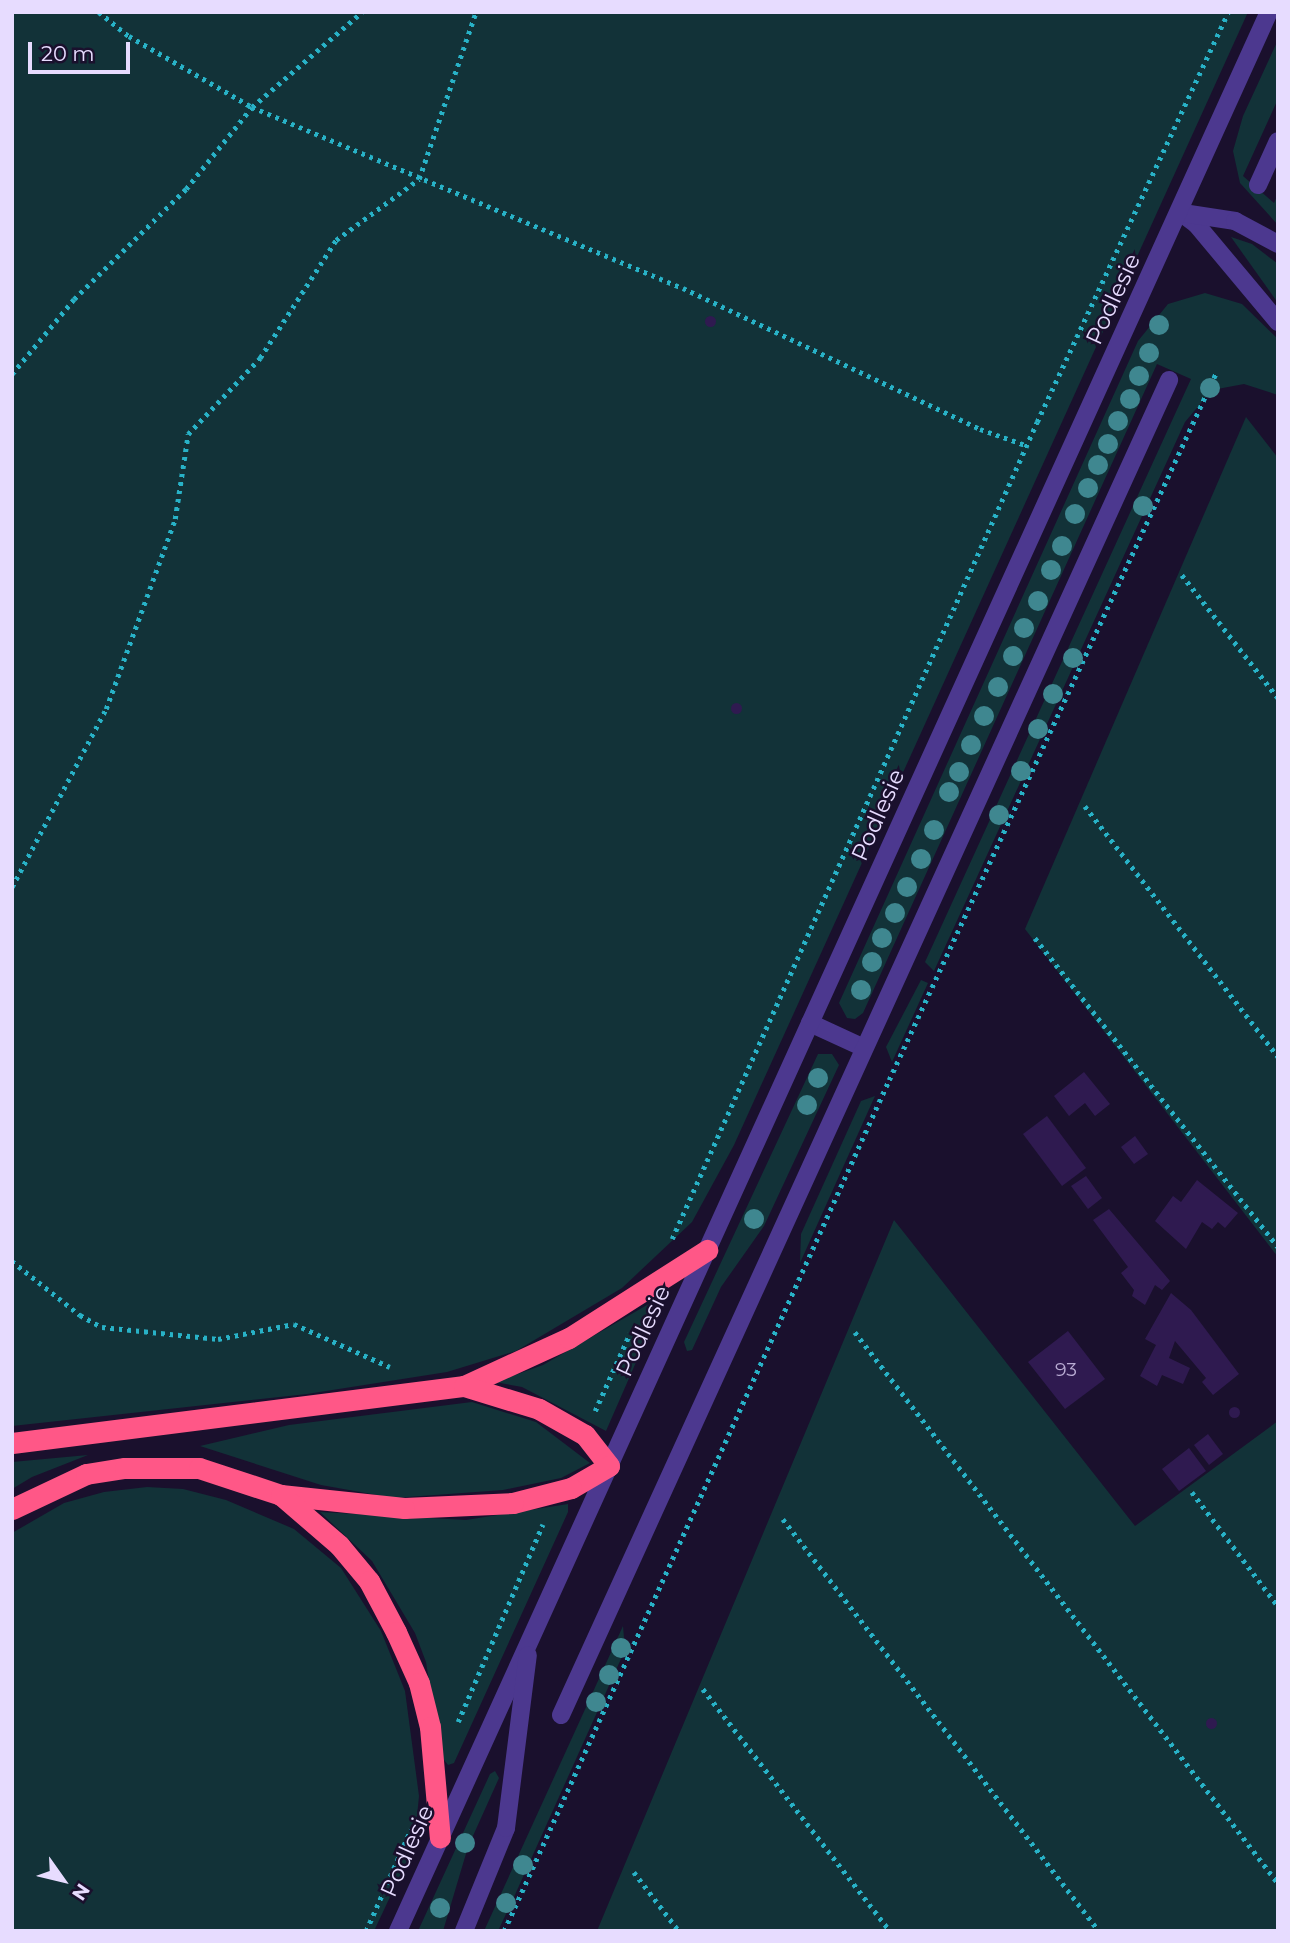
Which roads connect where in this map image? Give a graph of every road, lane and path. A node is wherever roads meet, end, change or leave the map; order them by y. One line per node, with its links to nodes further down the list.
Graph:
1 (99, 12): 6 (path)
2 (362, 12): 6 (path)
3 (476, 12): 8 (path)
4 (1228, 12): 16 (path)
5 (1269, 12): 10 (street, Podlesie)
6 (252, 107): 8 (path); 14 (path)
7 (1278, 141): 9 (street)
8 (419, 179): 16 (path); 20 (path)
9 (1258, 185)
10 (1180, 212): 11 (street); 12 (street); 22 (street, Podlesie)
11 (1278, 244)
12 (1278, 322)
13 (1216, 373): 52 (path)
14 (12, 374)
15 (1169, 380): 23 (street)
16 (1028, 446): 28 (path)
17 (1182, 575): 18 (path)
18 (1278, 698)
19 (1085, 806): 24 (path)
20 (12, 887)
21 (1035, 938): 25 (path)
22 (810, 1023): 23 (street); 26 (street, Podlesie)
23 (862, 1047): 43 (street)
24 (1278, 1057)
25 (1278, 1247)
26 (707, 1250): 28 (highway); 34 (street, Podlesie)
27 (12, 1261): 31 (path)
28 (652, 1284): 30 (highway); 32 (path)
29 (855, 1332): 48 (path)
30 (464, 1386): 31 (highway); 32 (highway)
31 (439, 1389): 33 (highway)
32 (584, 1435): 34 (highway)
33 (12, 1443)
34 (609, 1466): 35 (highway); 41 (street, Podlesie)
35 (556, 1492): 37 (highway); 44 (path)
36 (1192, 1492): 40 (path)
37 (281, 1495): 38 (highway); 45 (highway)
38 (12, 1509)
39 (783, 1519): 55 (path)
40 (1278, 1606)
41 (530, 1638): 46 (street, Podlesie); 51 (street, Podlesie)
42 (704, 1689): 54 (path)
43 (561, 1715)
44 (454, 1731)
45 (432, 1781): 46 (highway); 49 (path)
46 (440, 1838): 50 (street, Podlesie)
47 (634, 1872): 53 (path)
48 (1278, 1883)
49 (366, 1931)
50 (398, 1931)
51 (464, 1931)
52 (504, 1931)
53 (679, 1931)
54 (890, 1931)
55 (1099, 1931)

